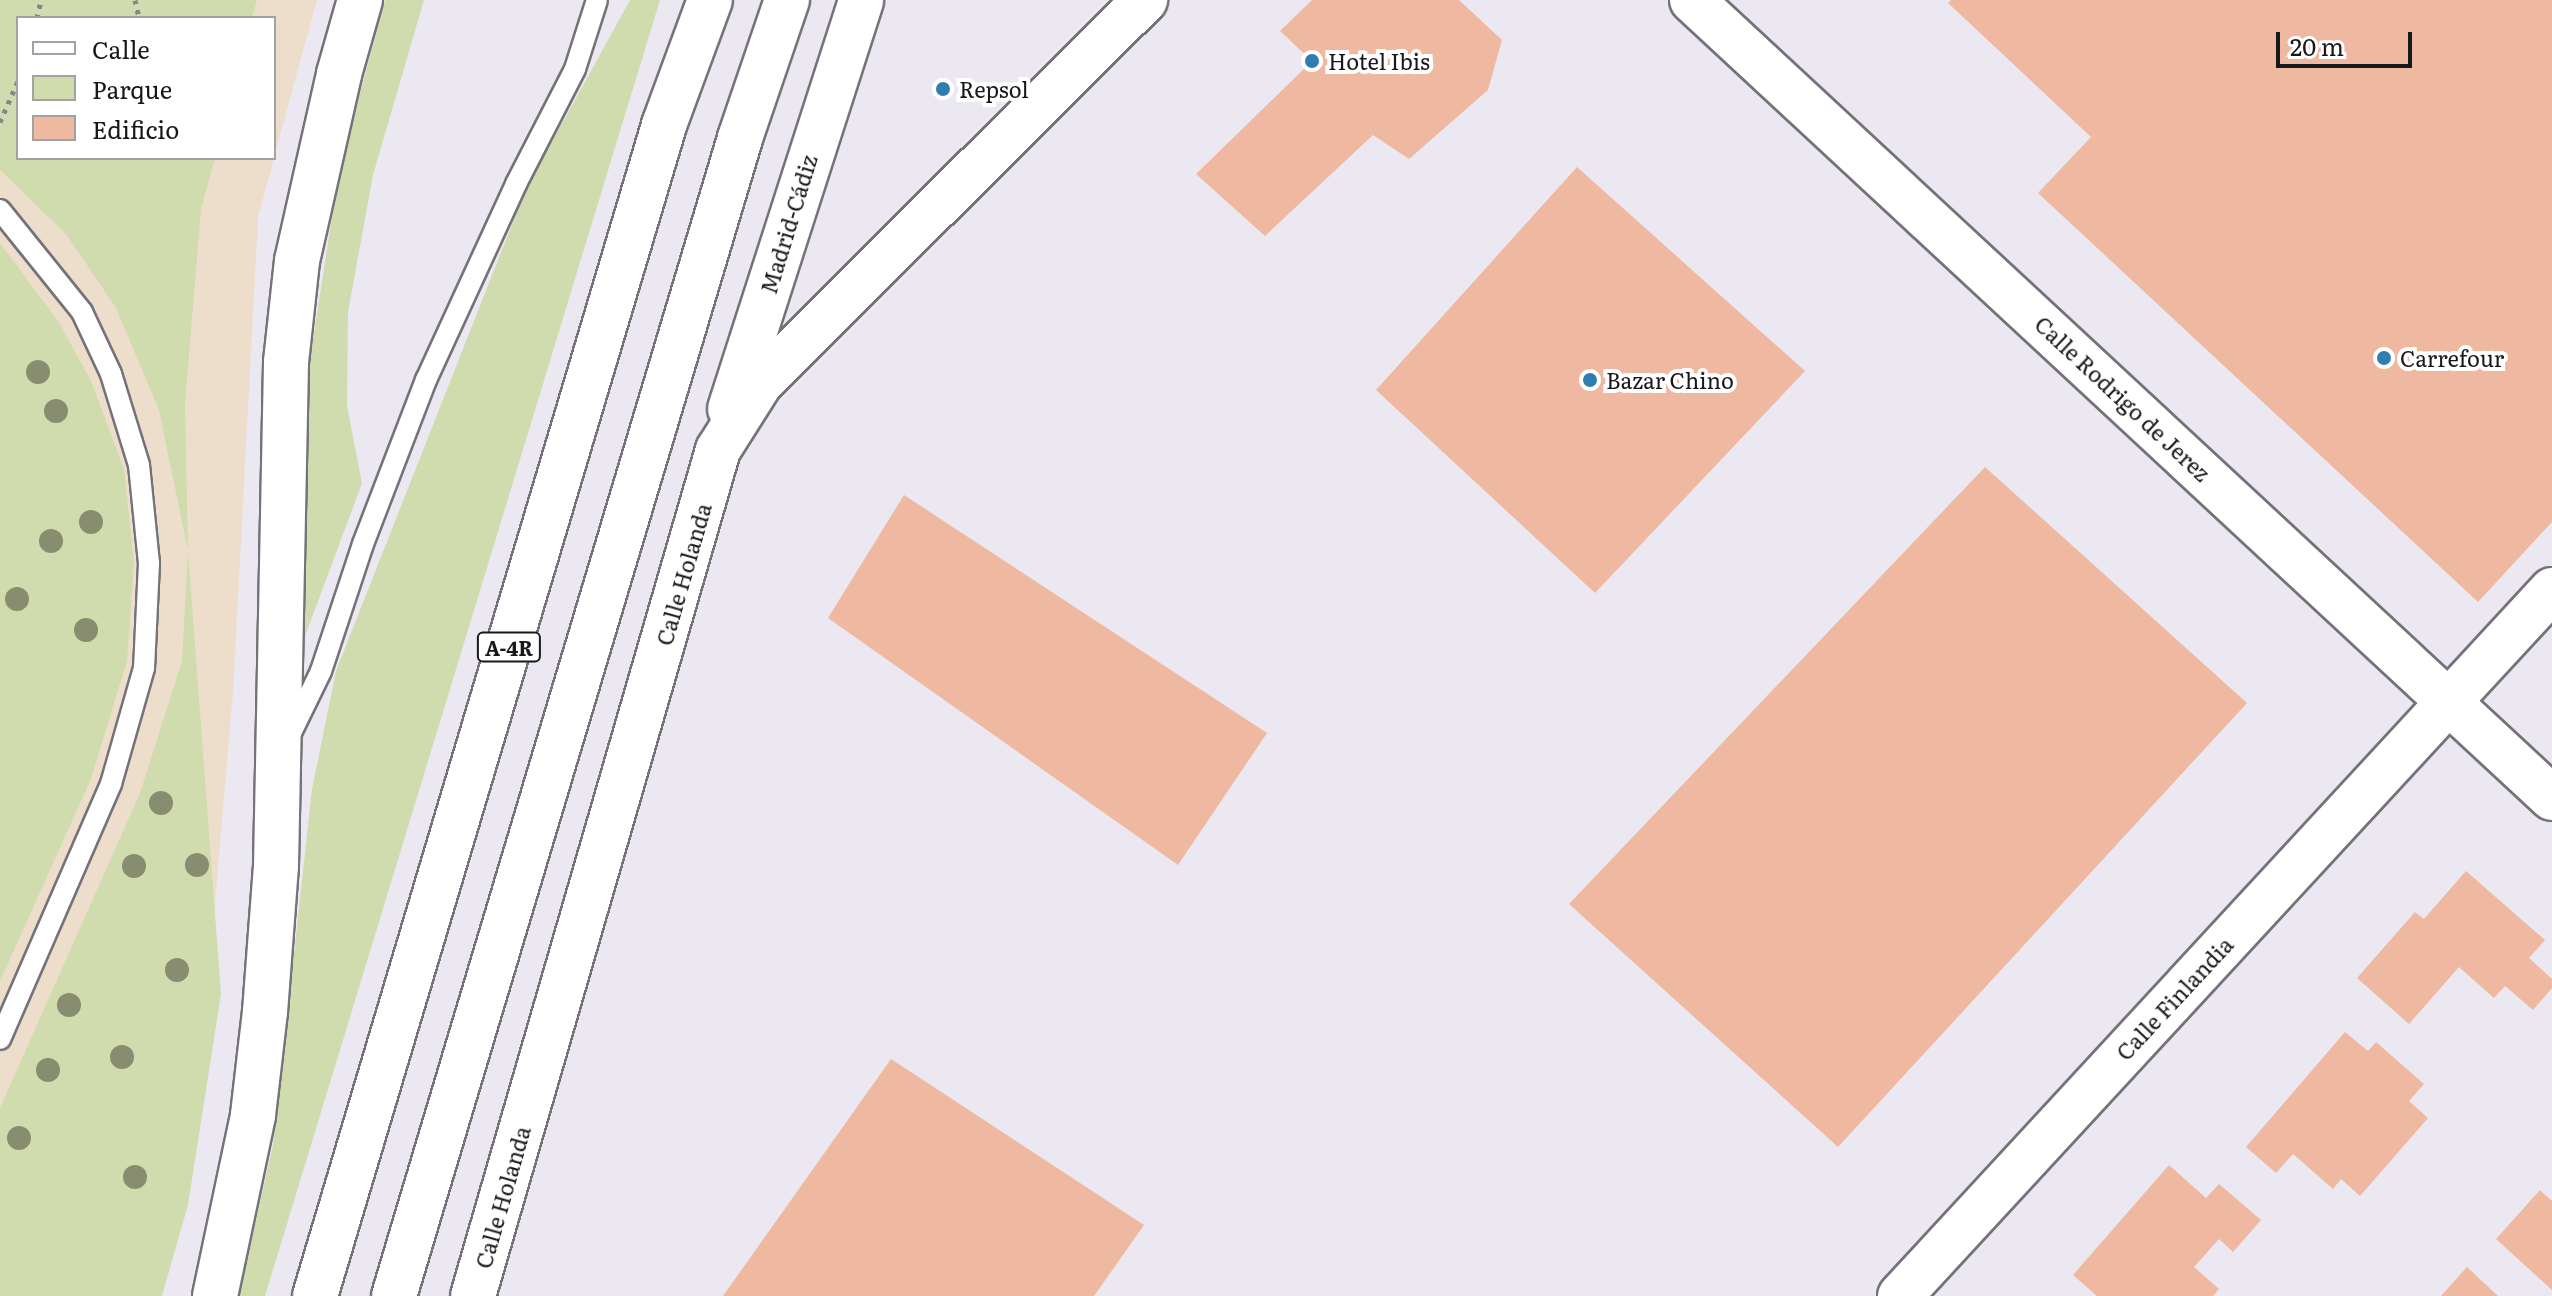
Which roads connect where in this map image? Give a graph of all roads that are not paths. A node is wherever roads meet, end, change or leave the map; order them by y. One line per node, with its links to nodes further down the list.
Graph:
1 (360, 0): 12 (main road)
2 (597, 0): 12 (lane)
3 (710, 0): 16 (main road, A-4R)
4 (787, 0): 17 (main road)
5 (861, 0): 9 (main road, Madrid-Cádiz)
6 (1145, 0): 9 (main road, Calle Holanda)
7 (1697, 1): 11 (main road, Calle Rodrigo de Jerez)
8 (0, 210): 14 (lane)
9 (718, 450): 18 (main road, Calle Holanda)
10 (2552, 590): 11 (main road, Calle Finlandia)
11 (2449, 699): 13 (main road, Calle Rodrigo de Jerez); 19 (main road, Calle Finlandia)
12 (279, 757): 15 (main road)
13 (2552, 798)
14 (0, 1039)
15 (215, 1296)
16 (315, 1296)
17 (394, 1296)
18 (473, 1296)
19 (1900, 1296)

